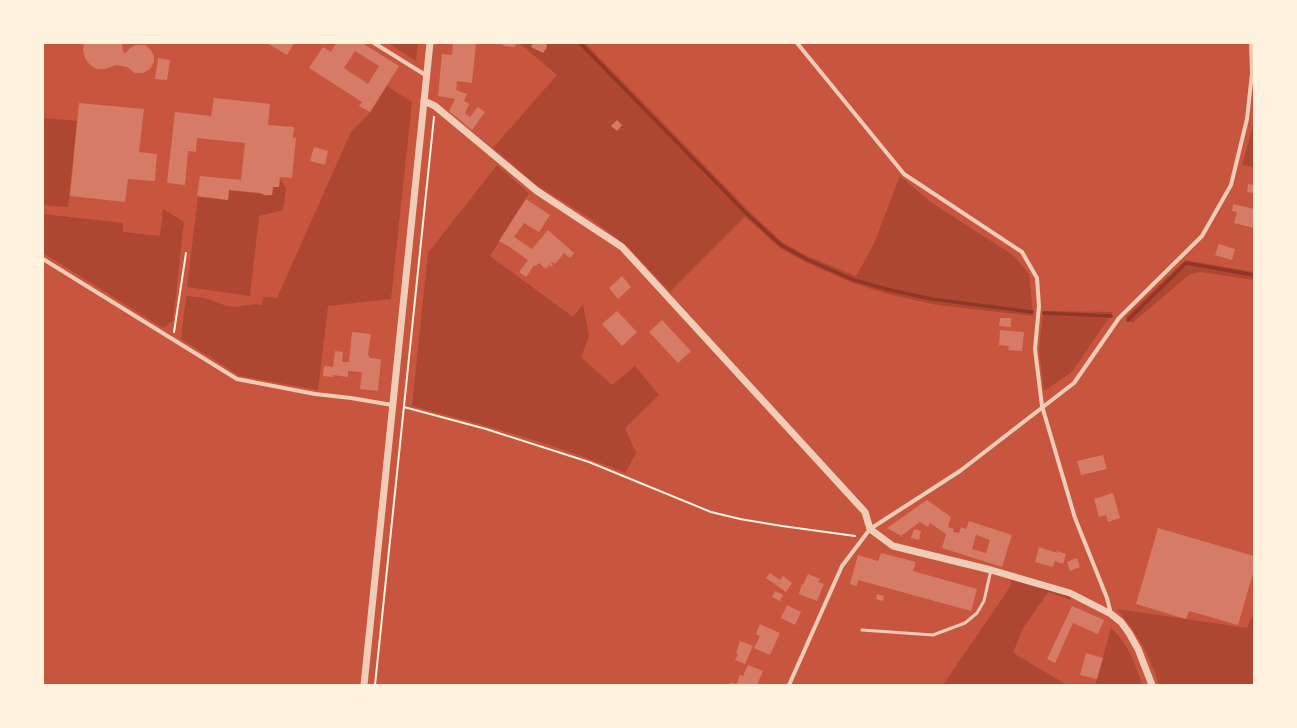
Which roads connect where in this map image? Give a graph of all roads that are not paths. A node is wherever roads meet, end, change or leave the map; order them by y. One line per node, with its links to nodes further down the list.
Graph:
1 (374, 43): 5 (street)
2 (430, 43): 5 (street)
3 (797, 43): 9 (street)
4 (1251, 43): 9 (street)
5 (427, 76): 6 (street)
6 (424, 101): 8 (street); 10 (street)
7 (43, 259): 8 (street)
8 (392, 406): 14 (street)
9 (1042, 406): 10 (street); 12 (street)
10 (870, 529): 11 (street); 15 (street)
11 (991, 570): 12 (street); 13 (lane)
12 (1111, 614): 16 (street)
13 (862, 630)
14 (364, 685)
15 (789, 685)
16 (1152, 685)

